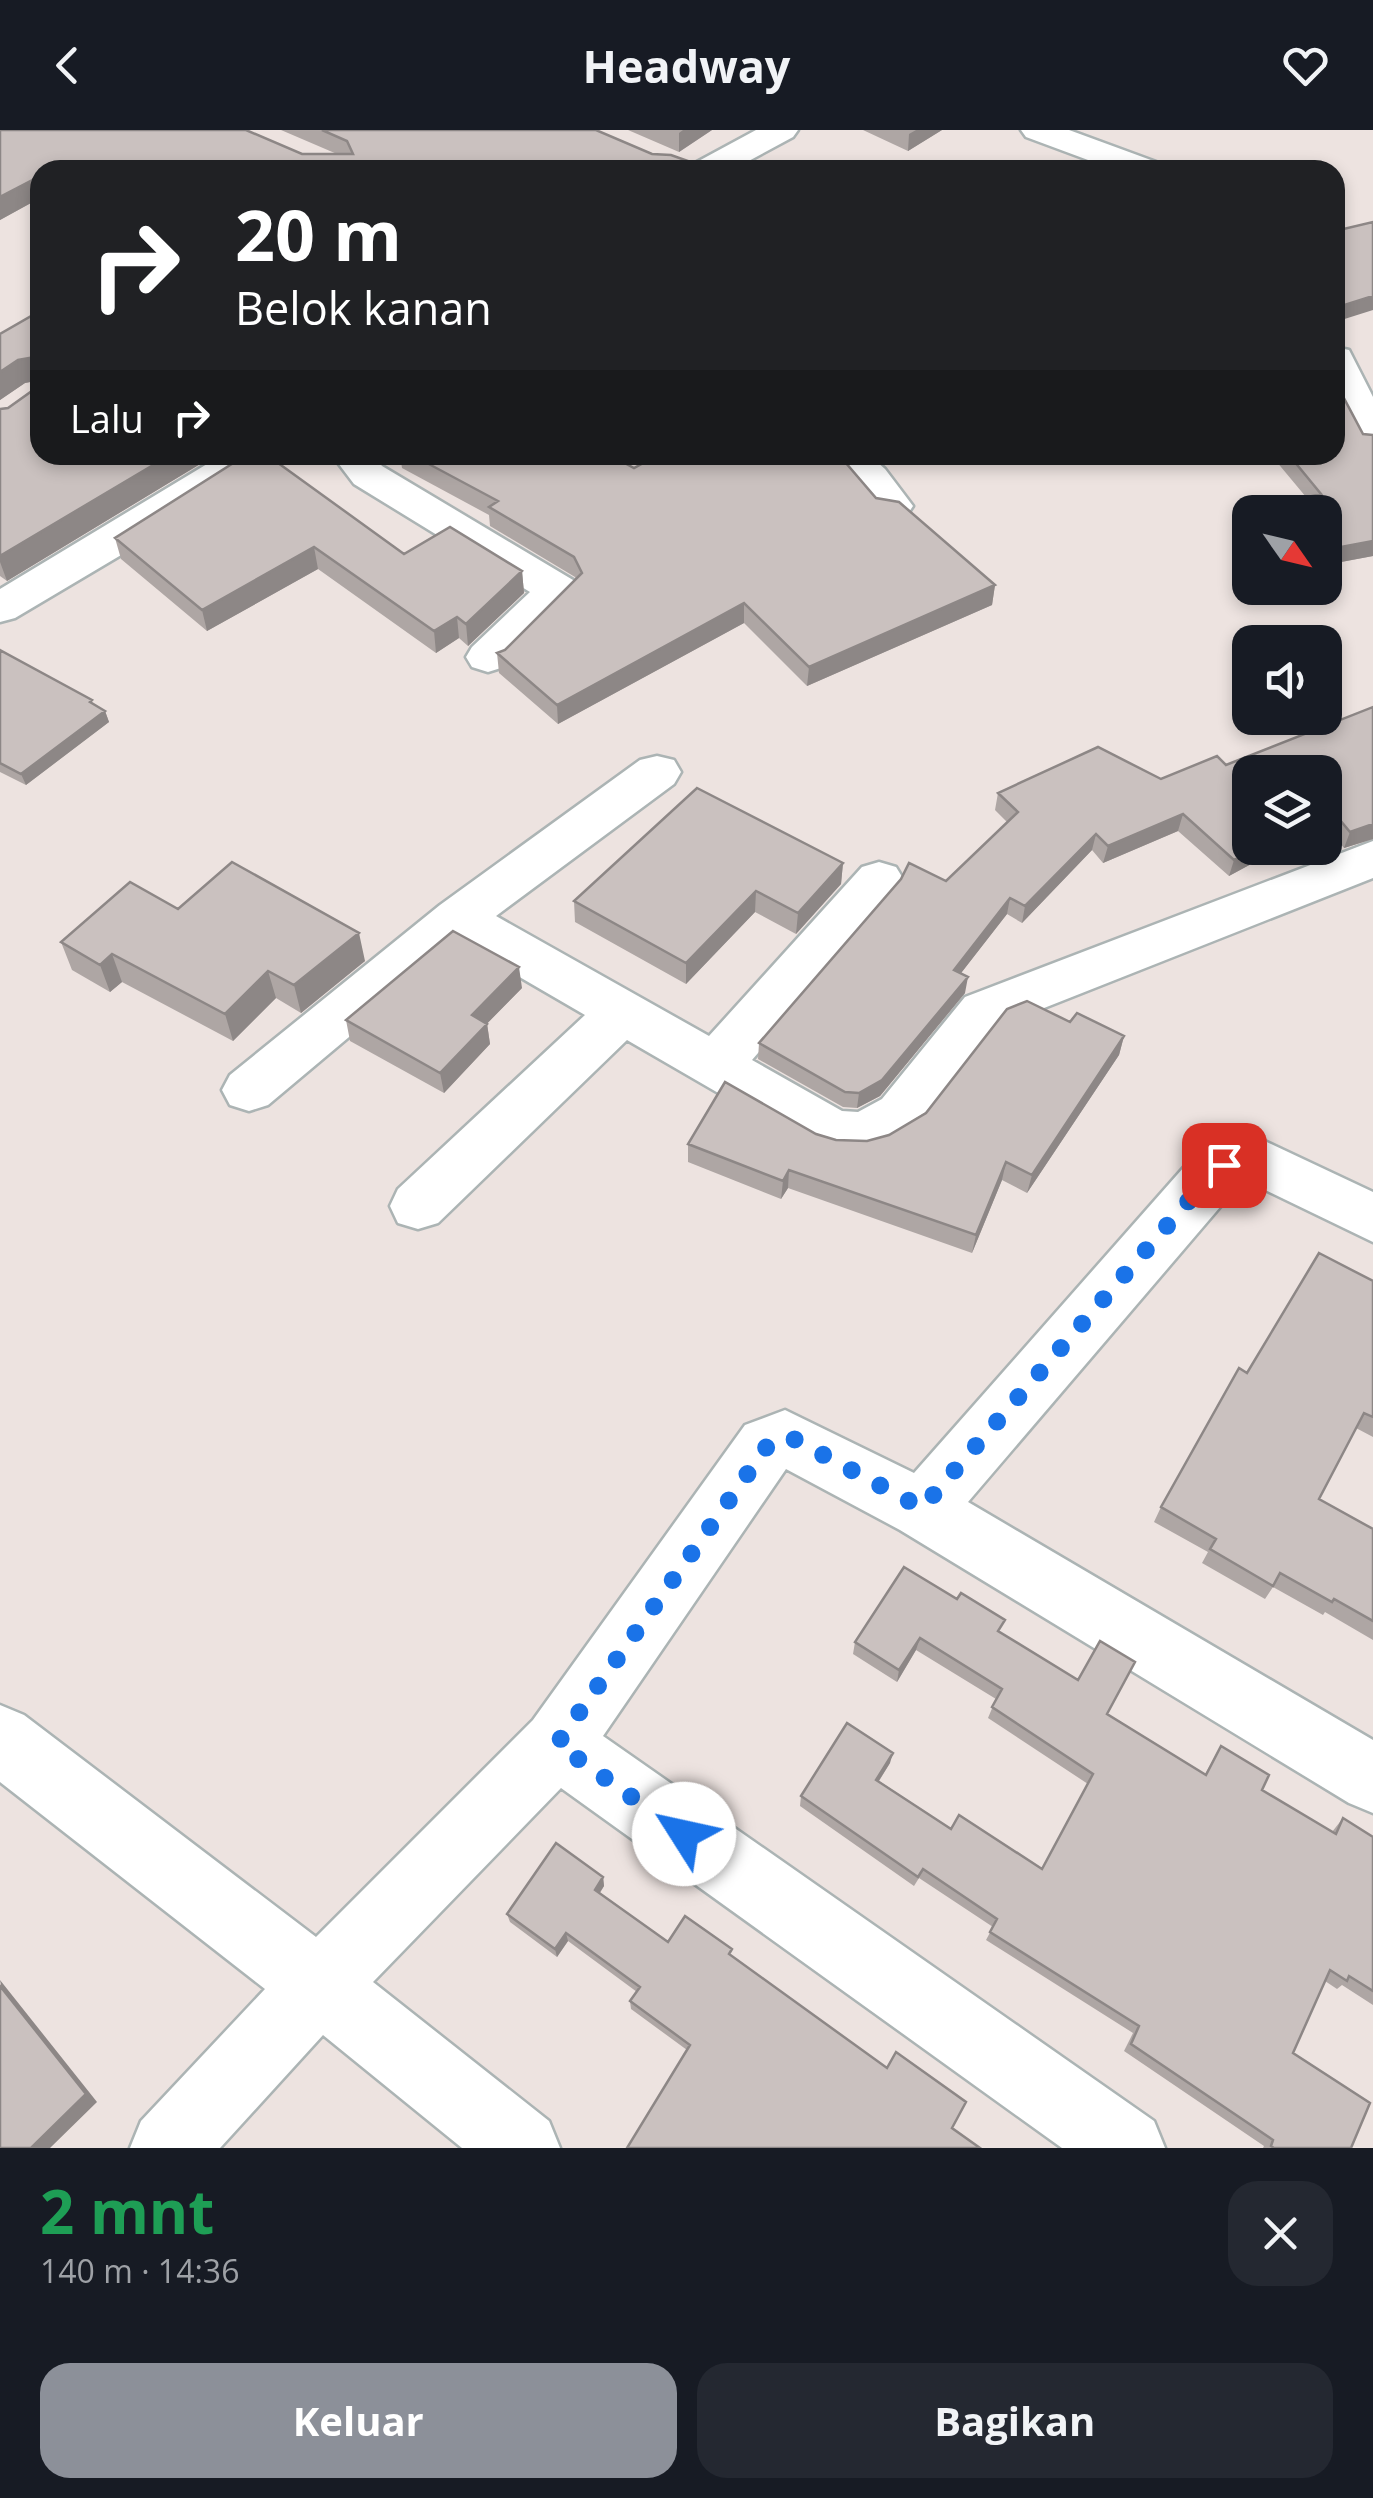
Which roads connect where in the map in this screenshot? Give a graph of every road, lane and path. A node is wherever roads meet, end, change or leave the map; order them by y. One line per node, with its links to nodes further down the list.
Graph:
1 (781, 130): 3 (street)
2 (1038, 130): 4 (street)
3 (717, 160)
4 (1113, 160)
5 (1345, 388): 6 (street)
6 (1356, 422)
7 (235, 465): 11 (street)
8 (360, 465): 12 (street)
9 (856, 465): 10 (street)
10 (892, 506)
11 (4, 600)
12 (488, 657)
13 (657, 772): 16 (street)
14 (1373, 859): 18 (street)
15 (879, 880): 18 (street)
16 (458, 918): 17 (street); 19 (street)
17 (622, 1012): 18 (street); 20 (street)
18 (715, 1066)
19 (250, 1090)
20 (418, 1206)
21 (1373, 1218): 22 (street)
22 (922, 1508): 24 (street); 25 (street)
23 (2, 1743): 26 (street)
24 (557, 1744): 26 (street); 29 (street)
25 (1373, 1779)
26 (319, 1985): 27 (street); 28 (street)
27 (168, 2148)
28 (522, 2148)
29 (1128, 2148)

